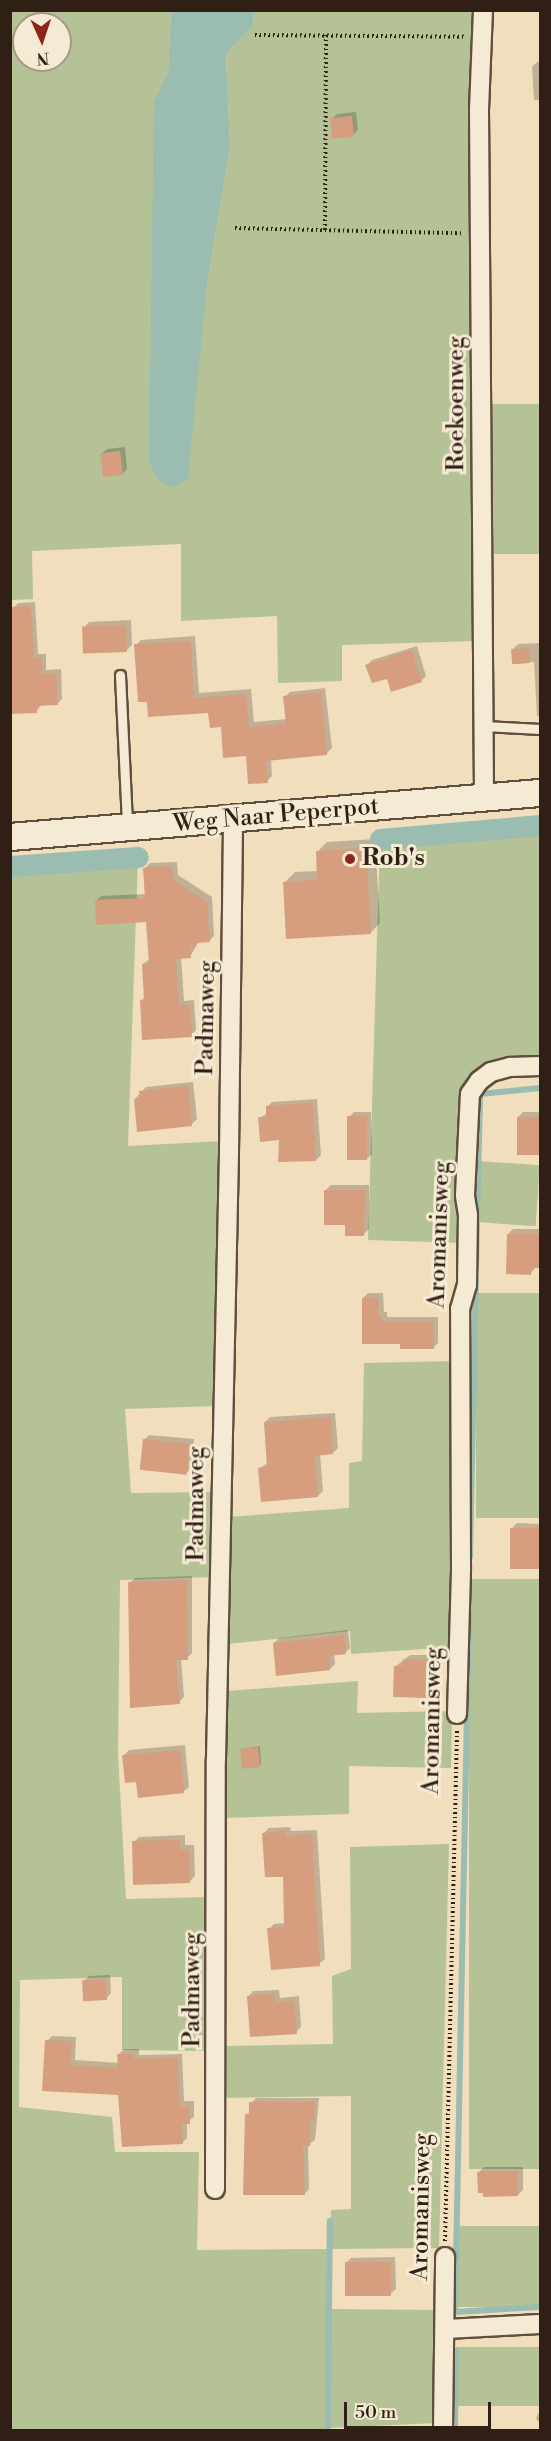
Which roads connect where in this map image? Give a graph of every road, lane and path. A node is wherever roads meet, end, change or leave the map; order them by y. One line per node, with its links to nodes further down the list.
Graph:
1 (483, 10): 4 (street, Roekoenweg)
2 (255, 35): 3 (path)
3 (326, 35): 4 (path); 6 (path)
4 (482, 37): 7 (street, Roekoenweg)
5 (235, 228): 6 (path)
6 (325, 230): 7 (path)
7 (480, 233): 9 (street, Roekoenweg)
8 (120, 675): 14 (lane)
9 (484, 726): 10 (lane); 12 (street, Roekoenweg)
10 (540, 729)
11 (540, 793): 12 (street, Weg Naar Peperpot)
12 (484, 798): 13 (street, Weg Naar Peperpot)
13 (233, 819): 14 (street, Weg Naar Peperpot); 18 (street, Padmaweg)
14 (127, 828): 15 (street, Weg Naar Peperpot)
15 (10, 837)
16 (540, 1066): 17 (street, Aromanisweg)
17 (457, 1714): 19 (path, Aromanisweg)
18 (215, 2189)
19 (445, 2257): 21 (street, Aromanisweg)
20 (540, 2324): 21 (street)
21 (446, 2329): 22 (street, Aromanisweg)
22 (443, 2430)

